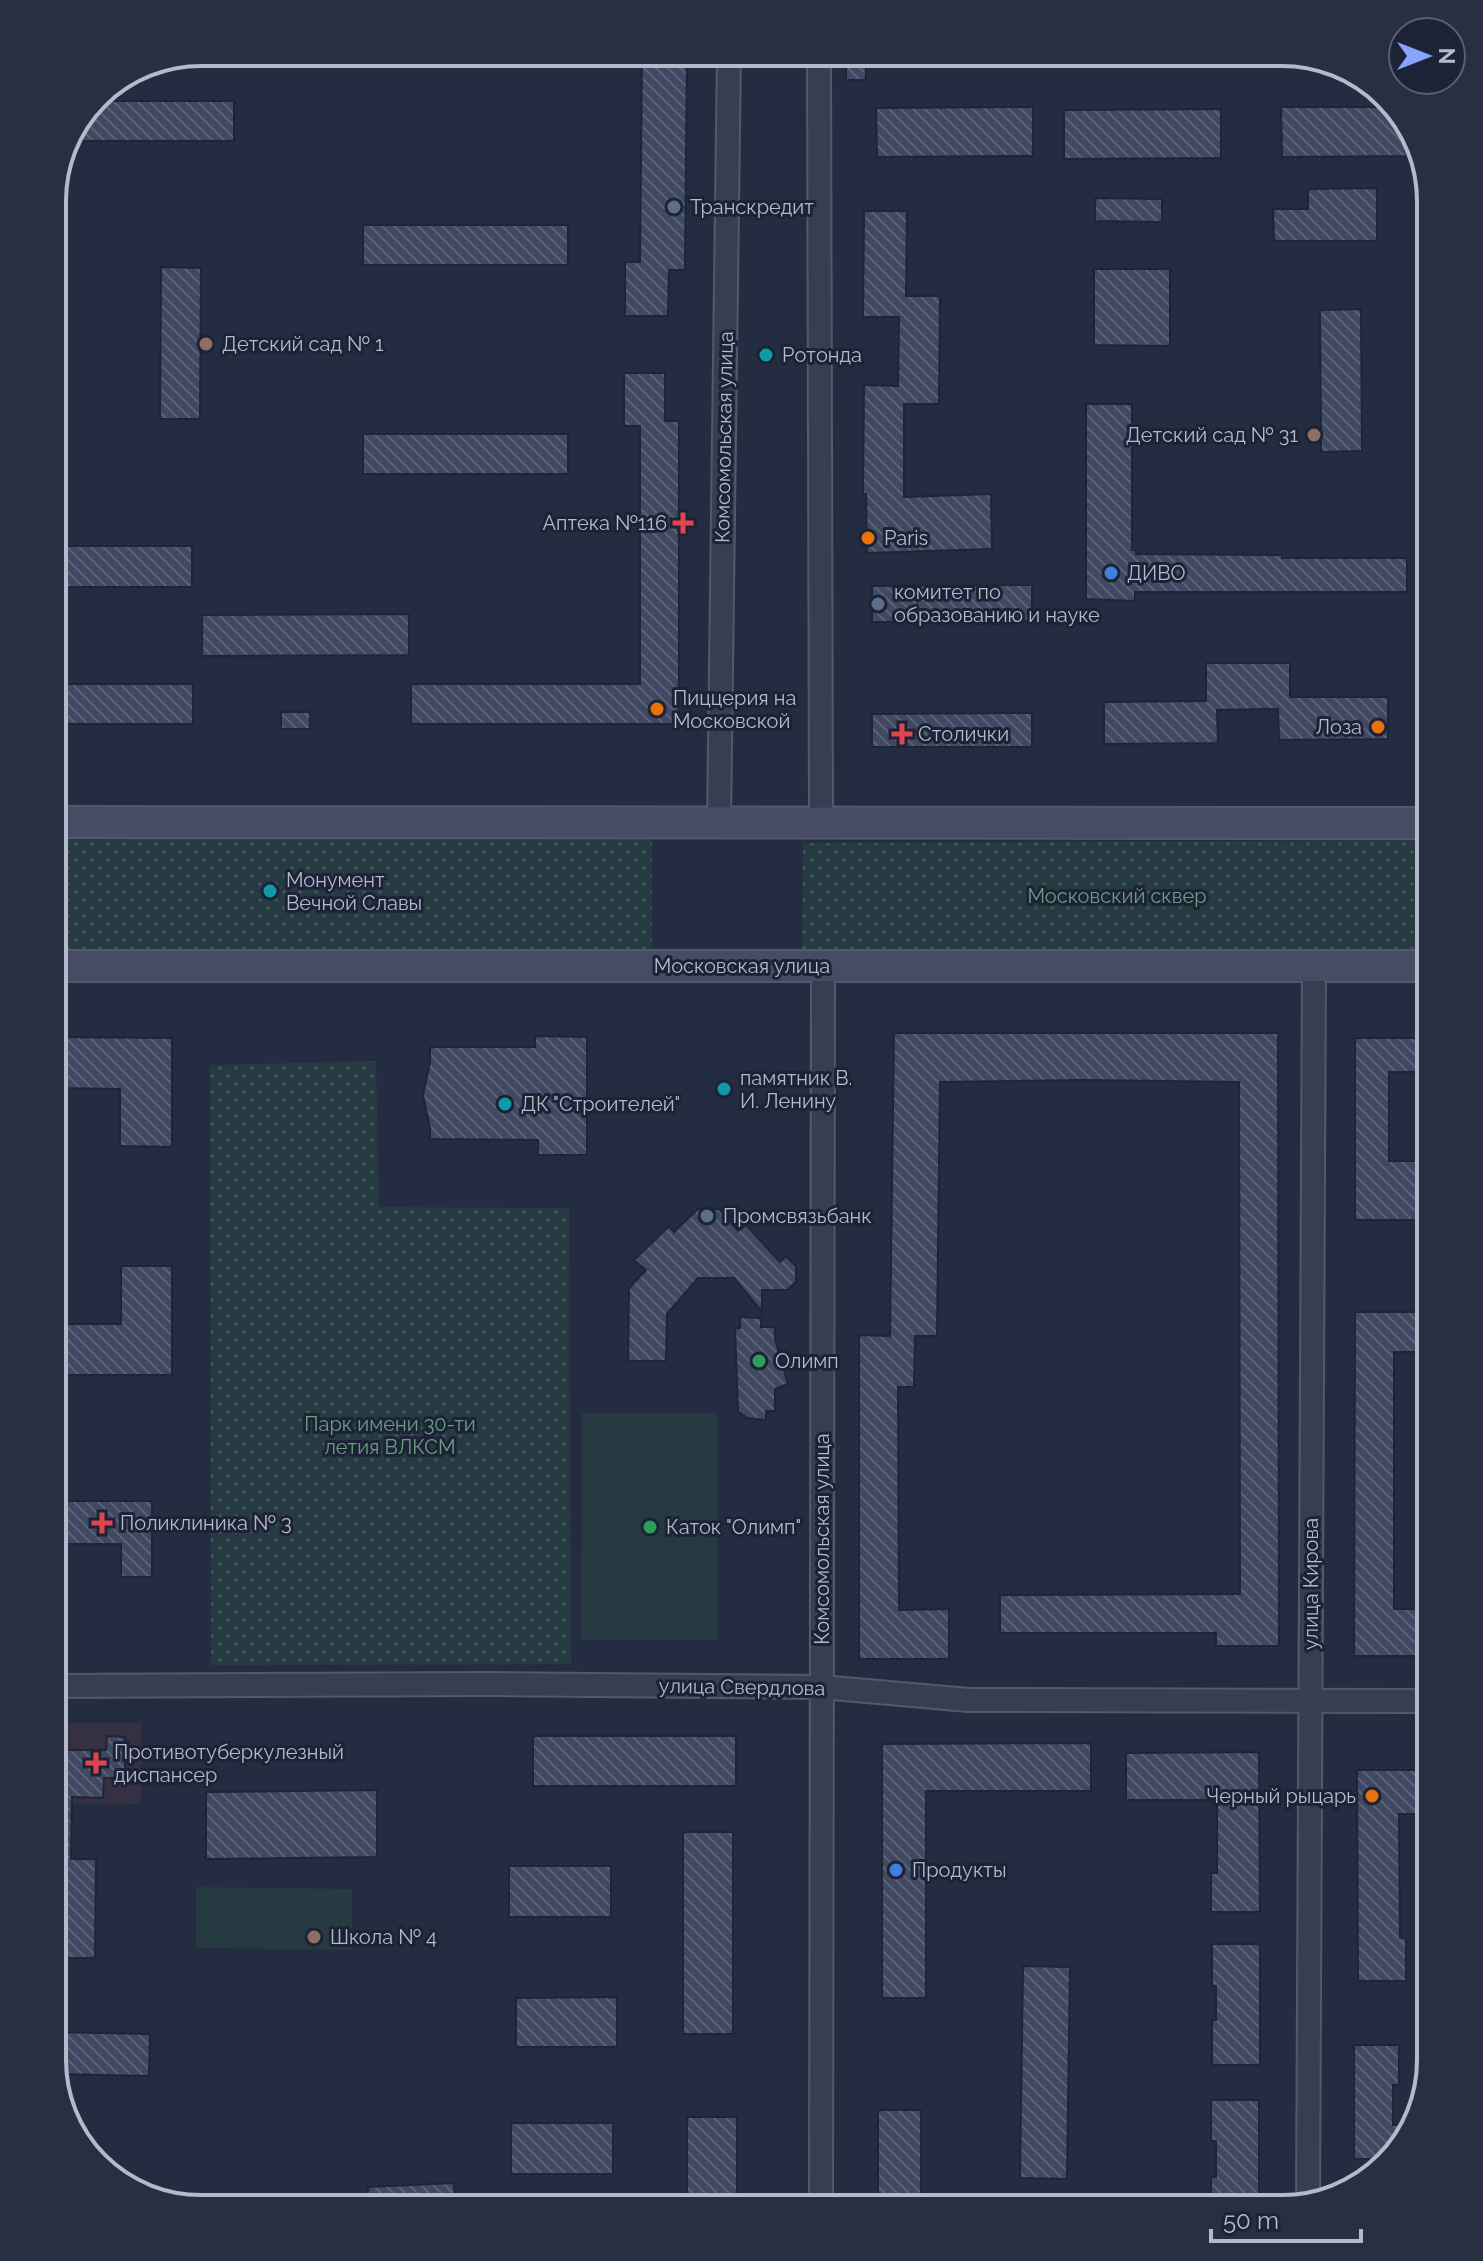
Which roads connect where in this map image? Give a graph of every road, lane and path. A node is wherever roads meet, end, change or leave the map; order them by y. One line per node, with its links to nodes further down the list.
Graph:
1 (729, 66): 4 (street, Комсомольская улица)
2 (819, 66): 5 (street)
3 (66, 822): 4 (main road)
4 (719, 823): 5 (main road)
5 (821, 823): 6 (main road)
6 (1417, 823)
7 (66, 966): 8 (main road, Московская улица)
8 (823, 966): 9 (main road, Московская улица); 12 (street, Комсомольская улица)
9 (1314, 966): 10 (main road, Московская улица); 13 (street, улица Кирова)
10 (1417, 966)
11 (66, 1686): 12 (street, улица Свердлова)
12 (822, 1687): 13 (street, улица Свердлова); 16 (street, Комсомольская улица)
13 (1311, 1701): 14 (street, улица Свердлова); 15 (street, улица Кирова)
14 (1417, 1701)
15 (1308, 2192)
16 (821, 2195)

